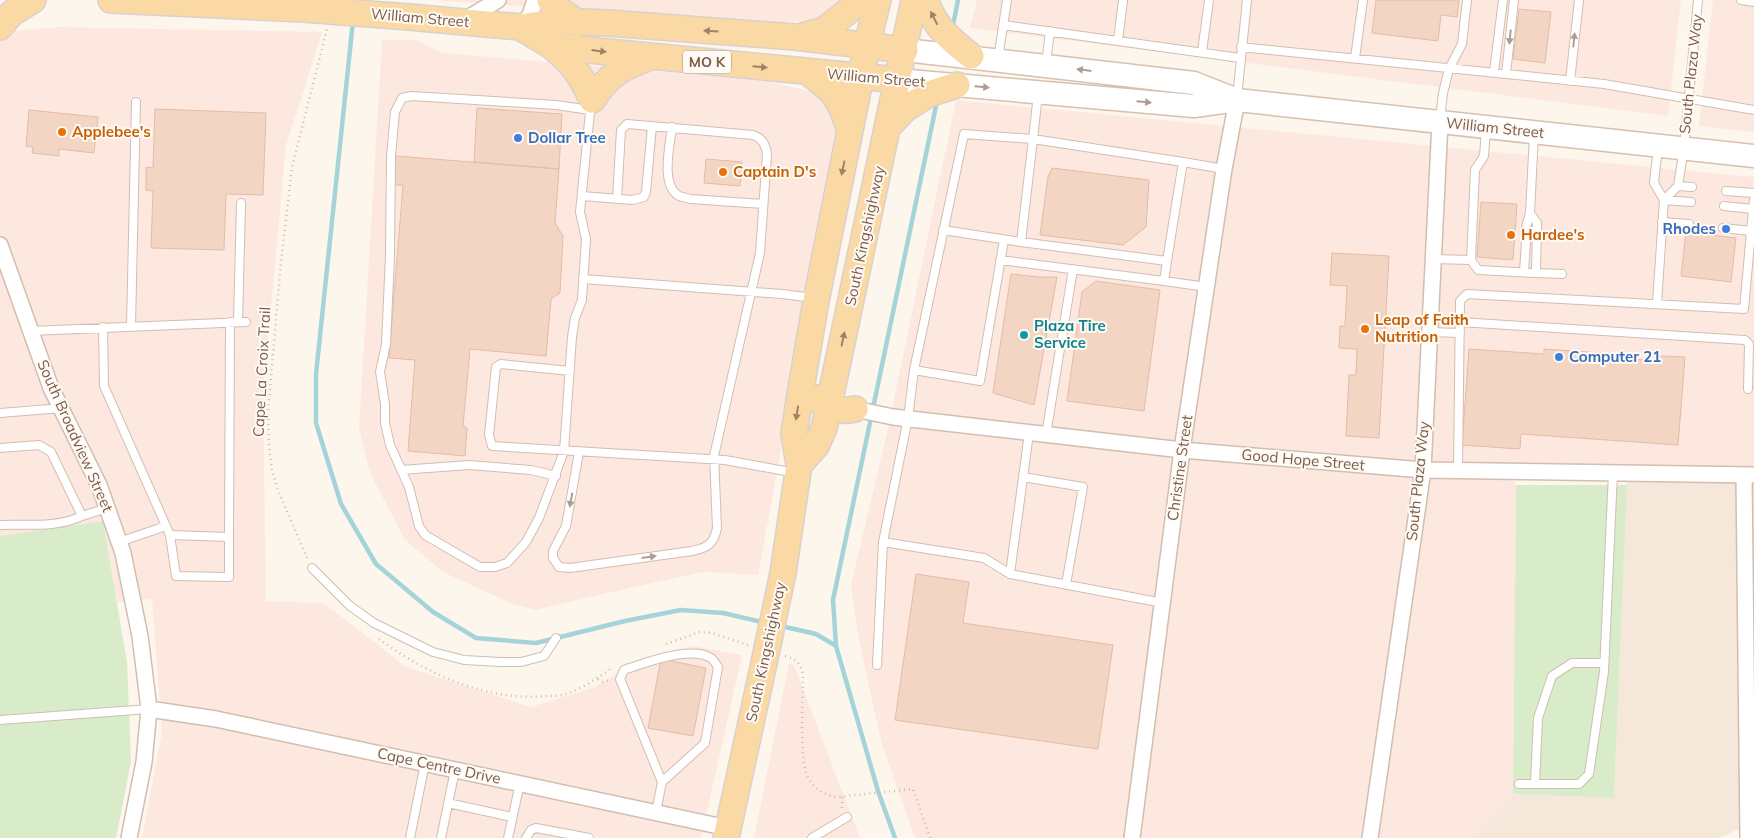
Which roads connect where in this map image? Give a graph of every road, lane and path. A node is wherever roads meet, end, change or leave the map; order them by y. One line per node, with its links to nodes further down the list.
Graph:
1 (34, 0): 26 (main road)
2 (111, 0): 22 (main road, William Street / MO K, bridge)
3 (498, 0): 22 (street)
4 (535, 0): 27 (street)
5 (550, 0): 23 (main road)
6 (860, 0): 29 (main road)
7 (878, 0): 32 (main road, South Kingshighway)
8 (914, 0): 34 (main road, South Kingshighway)
9 (926, 0): 36 (main road, one-way to 9)
10 (1007, 0): 24 (lane)
11 (1123, 0): 30 (lane)
12 (1209, 0): 35 (lane)
13 (1247, 0): 33 (lane)
14 (1363, 0): 39 (lane)
15 (1467, 0): 42 (lane)
16 (1502, 0): 44 (lane)
17 (1514, 0): 45 (lane, one-way to 45)
18 (1579, 0): 48 (lane, one-way to 18)
19 (1698, 0): 51 (lane, South Plaza Way)
20 (1742, 0): 21 (lane)
21 (1754, 2)
22 (461, 22): 27 (main road, William Street / MO K)
23 (578, 22): 27 (main road, William Street / MO K); 29 (main road, William Street / MO K, one-way to 23)
24 (1003, 25): 28 (lane); 40 (lane)
25 (328, 26): 147 (path, Cape La Croix Trail)
26 (0, 27)
27 (520, 27): 31 (main road, William Street / MO K)
28 (1050, 31): 30 (lane); 41 (lane)
29 (795, 37): 32 (main road, William Street / MO K)
30 (1118, 41): 35 (lane)
31 (550, 45): 37 (main road, William Street / MO K, one-way to 37); 54 (main road)
32 (867, 45): 34 (main road, William Street / MO K); 46 (main road, South Kingshighway)
33 (1241, 47): 38 (lane); 39 (lane)
34 (905, 50): 36 (main road, William Street); 47 (main road, South Kingshighway)
35 (1202, 52): 38 (lane)
36 (971, 56): 40 (main road, William Street)
37 (651, 57): 43 (main road, William Street / MO K, one-way to 43); 54 (main road)
38 (1240, 58): 52 (lane)
39 (1355, 58): 42 (lane)
40 (998, 59): 41 (main road, William Street)
41 (1045, 65): 52 (main road, William Street, one-way to 41)
42 (1449, 68): 44 (lane); 56 (lane)
43 (806, 71): 46 (main road, William Street / MO K); 61 (main road)
44 (1494, 72): 45 (lane)
45 (1506, 74): 48 (lane)
46 (861, 76): 47 (main road, William Street / MO K); 61 (main road, South Kingshighway)
47 (898, 80): 49 (main road, William Street); 59 (main road, South Kingshighway)
48 (1570, 81): 51 (lane)
49 (957, 85): 50 (main road, William Street, one-way to 50); 59 (main road)
50 (1038, 92): 52 (main road, William Street, one-way to 52); 63 (lane)
51 (1688, 98): 55 (lane); 65 (lane, South Plaza Way)
52 (1237, 100): 56 (main road, William Street); 68 (street, Christine Street)
53 (136, 102): 109 (lane)
54 (591, 105): 73 (lane); 132 (lane)
55 (1754, 110)
56 (1440, 122): 60 (main road, William Street); 93 (street, South Plaza Way)
57 (652, 126): 58 (lane); 74 (lane); 74 (lane)
58 (672, 127): 79 (lane); 79 (lane)
59 (888, 127): 117 (main road, South Kingshighway, one-way to 59)
60 (1486, 127): 62 (main road, William Street); 95 (lane)
61 (850, 132): 105 (main road, South Kingshighway, one-way to 105)
62 (1534, 132): 64 (main road, William Street); 82 (lane)
63 (1033, 139): 67 (lane); 87 (lane); 91 (lane)
64 (1658, 146): 65 (main road, William Street); 76 (lane)
65 (1684, 148): 66 (main road, William Street); 69 (lane, South Plaza Way)
66 (1754, 156)
67 (1183, 162): 68 (lane); 96 (lane)
68 (1224, 169): 103 (street, Christine Street)
69 (1678, 186): 70 (lane); 76 (lane)
70 (1692, 187)
71 (1726, 191): 72 (lane)
72 (1754, 193)
73 (582, 196): 74 (lane); 101 (lane)
74 (617, 199)
75 (1754, 199): 81 (lane)
76 (1664, 200): 77 (lane); 83 (lane)
77 (1690, 202)
78 (241, 203): 107 (lane)
79 (763, 204): 104 (lane)
80 (1724, 206): 81 (lane)
81 (1753, 209): 88 (lane)
82 (1530, 213): 85 (lane); 99 (lane)
83 (1662, 222): 84 (lane); 106 (lane)
84 (1688, 224)
85 (1526, 227)
86 (1723, 228): 88 (lane)
87 (942, 230): 89 (lane); 116 (lane)
88 (1751, 231): 106 (lane)
89 (1004, 240): 91 (lane); 94 (lane)
90 (1526, 241): 98 (lane)
91 (1021, 242): 96 (lane)
92 (0, 245): 111 (street, South Broadview Street)
93 (1433, 259): 95 (lane); 112 (street, South Plaza Way)
94 (1000, 260): 97 (lane); 116 (lane)
95 (1471, 260): 98 (lane)
96 (1167, 261): 102 (lane)
97 (1074, 269): 102 (lane); 125 (lane)
98 (1524, 272): 99 (lane)
99 (1536, 273): 100 (lane)
100 (1562, 274)
101 (583, 279): 104 (lane); 115 (lane)
102 (1164, 281): 103 (lane)
103 (1207, 287): 127 (street, Christine Street)
104 (752, 292): 105 (lane); 130 (lane)
105 (816, 299): 114 (main road, South Kingshighway)
106 (1657, 303): 108 (lane)
107 (238, 322): 109 (lane); 144 (lane)
108 (1460, 322): 113 (lane); 118 (lane)
109 (131, 326): 110 (lane)
110 (103, 327): 111 (lane); 142 (lane)
111 (31, 330): 119 (street, South Broadview Street)
112 (1429, 332): 113 (lane); 133 (street, South Plaza Way)
113 (1460, 333): 134 (lane)
114 (804, 366): 120 (main road); 131 (main road, South Kingshighway, one-way to 131)
115 (570, 370): 128 (lane); 128 (lane)
116 (914, 370): 123 (lane)
117 (836, 376): 120 (main road, South Kingshighway); 121 (main road)
118 (1748, 389)
119 (62, 408): 122 (lane); 139 (street, South Broadview Street)
120 (828, 409): 121 (main road); 131 (main road, South Kingshighway)
121 (855, 409): 123 (street, Good Hope Street)
122 (0, 413)
123 (901, 418): 124 (street, Good Hope Street); 146 (lane)
124 (1029, 433): 125 (street, Good Hope Street); 138 (lane)
125 (1046, 435): 127 (street, Good Hope Street)
126 (0, 448): 140 (lane)
127 (1182, 450): 133 (street, Good Hope Street); 150 (street, Christine Street)
128 (564, 451): 129 (lane); 137 (lane)
129 (579, 452): 130 (lane); 130 (lane, one-way to 130)
130 (714, 459): 131 (lane)
131 (798, 469): 155 (main road, South Kingshighway, bridge)
132 (401, 470): 137 (lane); 137 (lane)
133 (1423, 470): 134 (street, Good Hope Street); 182 (street, South Plaza Way)
134 (1458, 470): 135 (street, Good Hope Street)
135 (1613, 473): 136 (street, Good Hope Street); 156 (lane)
136 (1749, 475): 172 (street)
137 (556, 476)
138 (1023, 477): 148 (lane); 149 (lane)
139 (107, 508): 140 (lane); 145 (street, South Broadview Street)
140 (82, 516): 141 (lane)
141 (0, 525)
142 (166, 526): 143 (lane); 145 (lane)
143 (170, 535): 144 (lane); 144 (lane)
144 (229, 537)
145 (119, 542): 159 (street, South Broadview Street)
146 (883, 542): 148 (lane); 158 (lane)
147 (312, 568): 152 (lane)
148 (1010, 574): 149 (lane)
149 (1066, 585): 150 (lane)
150 (1163, 603): 181 (street, Christine Street)
151 (374, 636): 157 (path)
152 (556, 638)
153 (748, 645): 154 (path)
154 (660, 647)
155 (774, 659): 171 (main road, South Kingshighway); 180 (path)
156 (1604, 663): 166 (lane); 166 (lane)
157 (616, 664)
158 (877, 666)
159 (149, 709): 160 (lane); 161 (street, Cape Centre Drive); 173 (street, South Broadview Street)
160 (0, 720)
161 (425, 763): 162 (street, Cape Centre Drive); 174 (lane)
162 (455, 770): 164 (street, Cape Centre Drive); 167 (lane)
163 (662, 782): 163 (lane); 168 (lane)
164 (520, 783): 168 (street, Cape Centre Drive); 169 (lane)
165 (1519, 784): 166 (lane)
166 (1535, 784)
167 (448, 803): 169 (lane); 175 (lane)
168 (656, 812): 171 (street, Cape Centre Drive)
169 (512, 817): 176 (lane)
170 (847, 817): 179 (lane)
171 (727, 833)
172 (1747, 835)
173 (129, 838)
174 (410, 838)
175 (441, 838)
176 (508, 838)
177 (526, 838): 178 (lane)
178 (589, 838)
179 (812, 838)
180 (930, 838)
181 (1132, 838)
182 (1370, 838)

